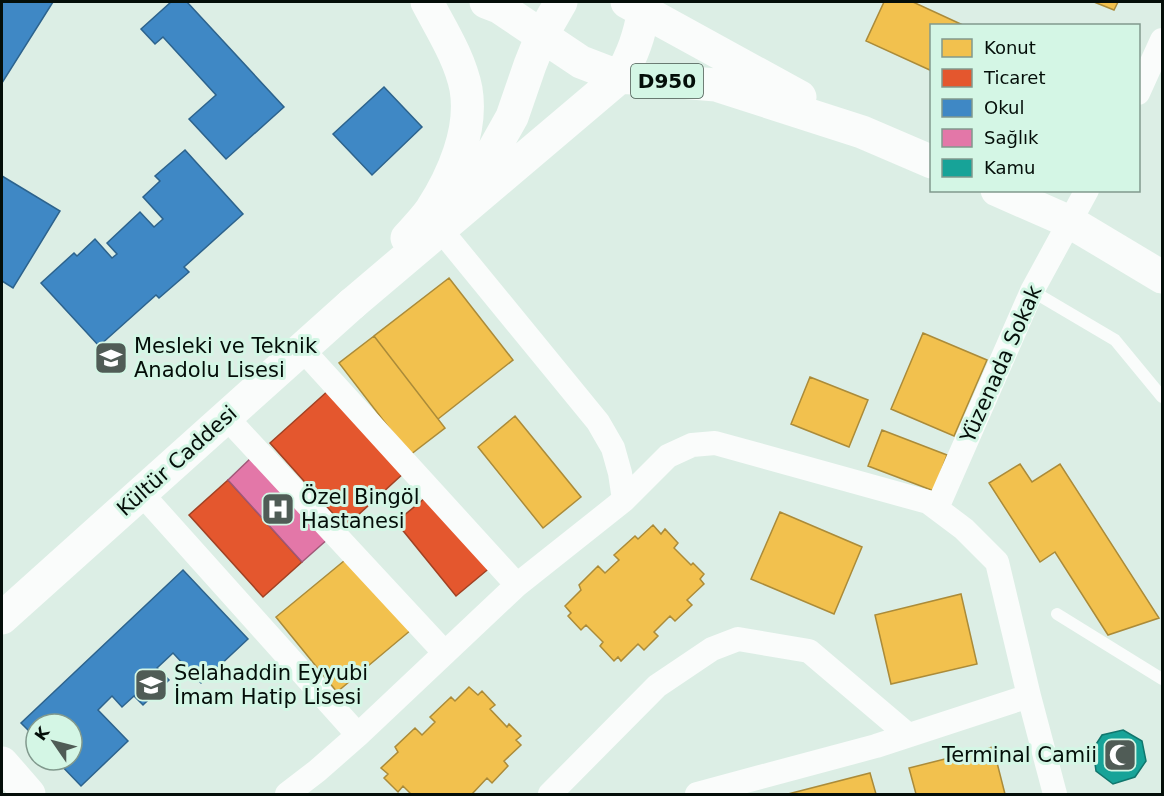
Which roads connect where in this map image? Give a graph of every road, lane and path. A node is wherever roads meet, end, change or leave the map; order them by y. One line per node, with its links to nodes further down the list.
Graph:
1 (427, 2): 17 (main road)
2 (486, 2): 5 (main road, D950)
3 (561, 2): 5 (main road)
4 (641, 4): 7 (main road); 9 (main road, D950)
5 (542, 35): 7 (main road, D950); 17 (main road)
6 (1162, 40): 8 (street)
7 (620, 77): 9 (main road, D950); 14 (main road)
8 (1140, 89)
9 (861, 132): 10 (main road, D950)
10 (930, 161)
11 (1002, 192): 13 (main road)
12 (1086, 192): 13 (street, Yüzenada Sokak)
13 (1070, 222): 15 (main road); 16 (street, Yüzenada Sokak)
14 (440, 229): 17 (main road); 22 (street)
15 (1162, 277)
16 (1032, 291): 19 (lane); 23 (street, Yüzenada Sokak)
17 (352, 304): 18 (main road, Kültür Caddesi)
18 (302, 349): 20 (main road, Kültür Caddesi); 24 (street)
19 (1162, 397)
20 (226, 417): 21 (main road, Kültür Caddesi); 27 (street)
21 (141, 493): 26 (main road, Kültür Caddesi); 30 (street)
22 (624, 500): 23 (street); 24 (street)
23 (937, 508): 29 (street)
24 (517, 585): 27 (street)
25 (1057, 614): 28 (lane)
26 (2, 618)
27 (445, 653): 30 (street)
28 (1162, 679)
29 (1029, 696): 31 (street); 37 (street)
30 (358, 735): 34 (street)
31 (908, 735): 35 (street); 36 (street)
32 (2, 763): 33 (main road)
33 (29, 795)
34 (287, 795)
35 (550, 795)
36 (697, 795)
37 (1055, 795)

